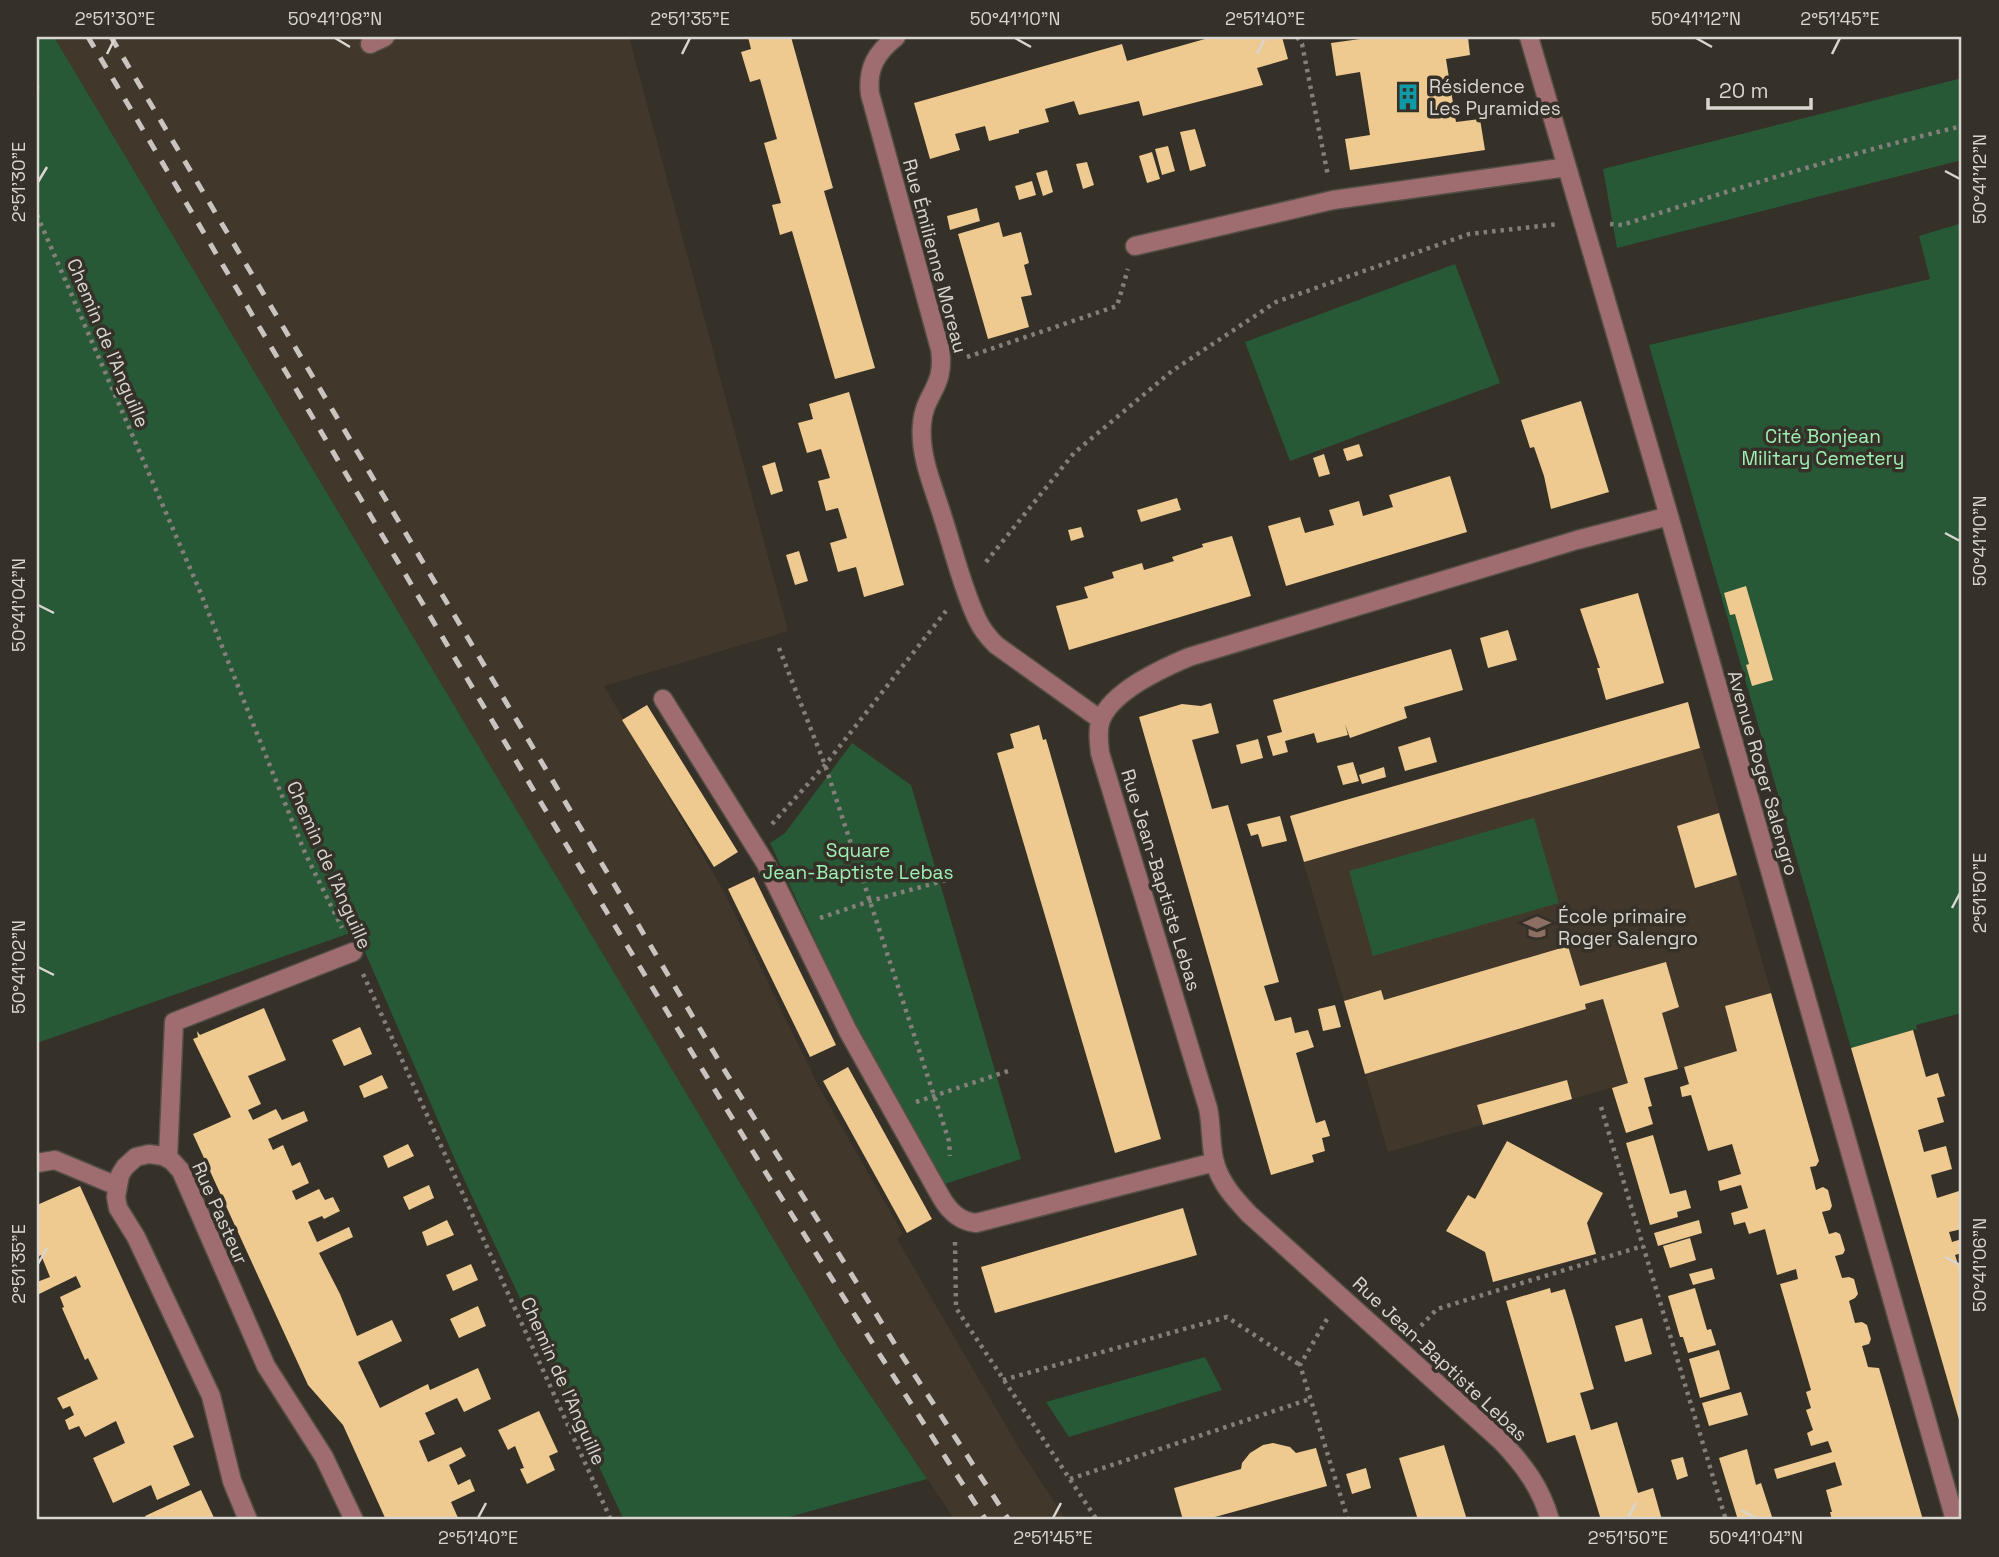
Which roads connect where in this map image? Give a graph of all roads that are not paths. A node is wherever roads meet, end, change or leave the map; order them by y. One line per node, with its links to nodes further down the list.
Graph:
1 (896, 37): 7 (street, Rue Émilienne Moreau)
2 (1529, 37): 3 (street, Avenue Roger Salengro)
3 (1567, 167): 4 (street); 5 (street, Avenue Roger Salengro)
4 (1135, 246)
5 (1668, 516): 7 (street); 16 (street, Avenue Roger Salengro)
6 (663, 699): 10 (street)
7 (1101, 720): 10 (street, Rue Jean-Baptiste Lebas)
8 (353, 952): 9 (street)
9 (168, 1158): 12 (street, Rue Pasteur); 14 (street, Rue Pasteur)
10 (1214, 1162): 15 (street, Rue Jean-Baptiste Lebas)
11 (37, 1164): 12 (street)
12 (117, 1186): 13 (street)
13 (248, 1520)
14 (354, 1520)
15 (1550, 1520)
16 (1955, 1520)

